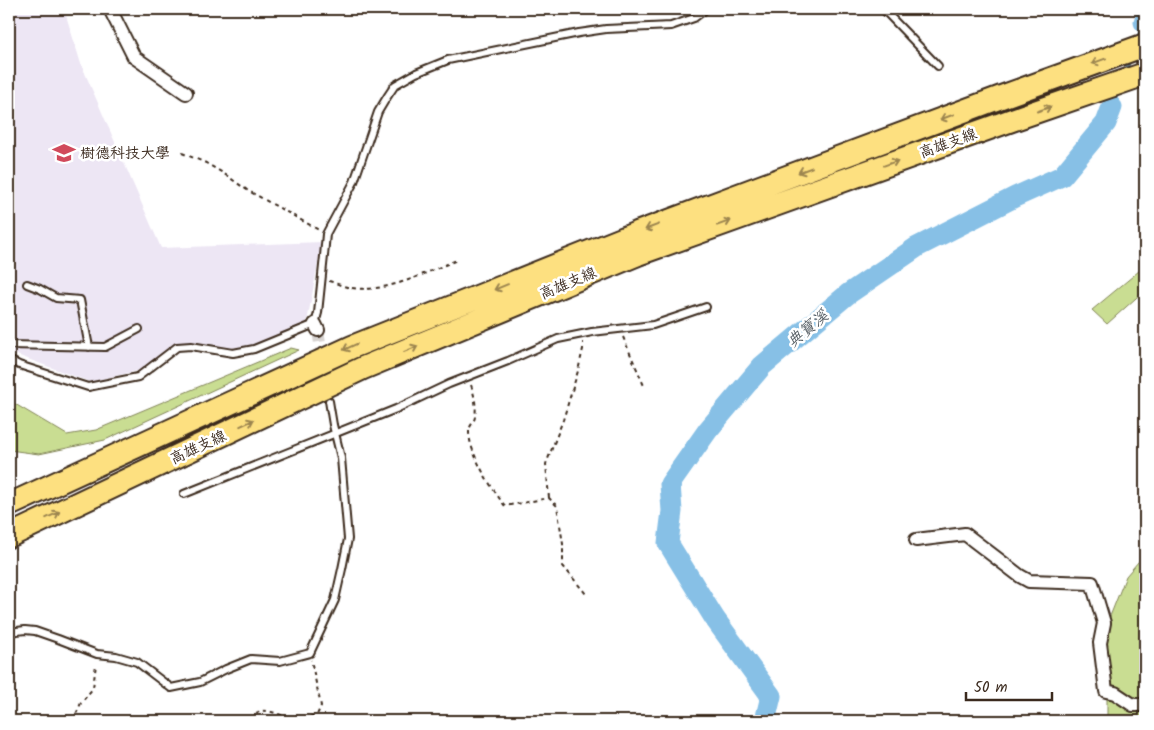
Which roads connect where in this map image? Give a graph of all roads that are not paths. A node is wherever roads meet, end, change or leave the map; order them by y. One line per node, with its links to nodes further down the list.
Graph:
1 (110, 9): 9 (street)
2 (706, 9): 15 (lane)
3 (883, 9): 7 (lane)
4 (1145, 44): 19 (highway, 高雄支線, one-way to 19)
5 (1145, 57): 6 (street)
6 (1145, 64)
7 (938, 66)
8 (1145, 74): 20 (highway, 高雄支線, one-way to 8)
9 (186, 93)
10 (26, 284): 14 (lane)
11 (706, 307): 17 (lane)
12 (140, 329): 14 (lane)
13 (9, 345): 14 (lane)
14 (89, 347)
15 (9, 360)
16 (329, 401): 17 (lane)
17 (335, 433): 18 (lane); 22 (lane)
18 (184, 494)
19 (9, 506)
20 (9, 536)
21 (916, 540): 23 (street)
22 (9, 632)
23 (1145, 705)

